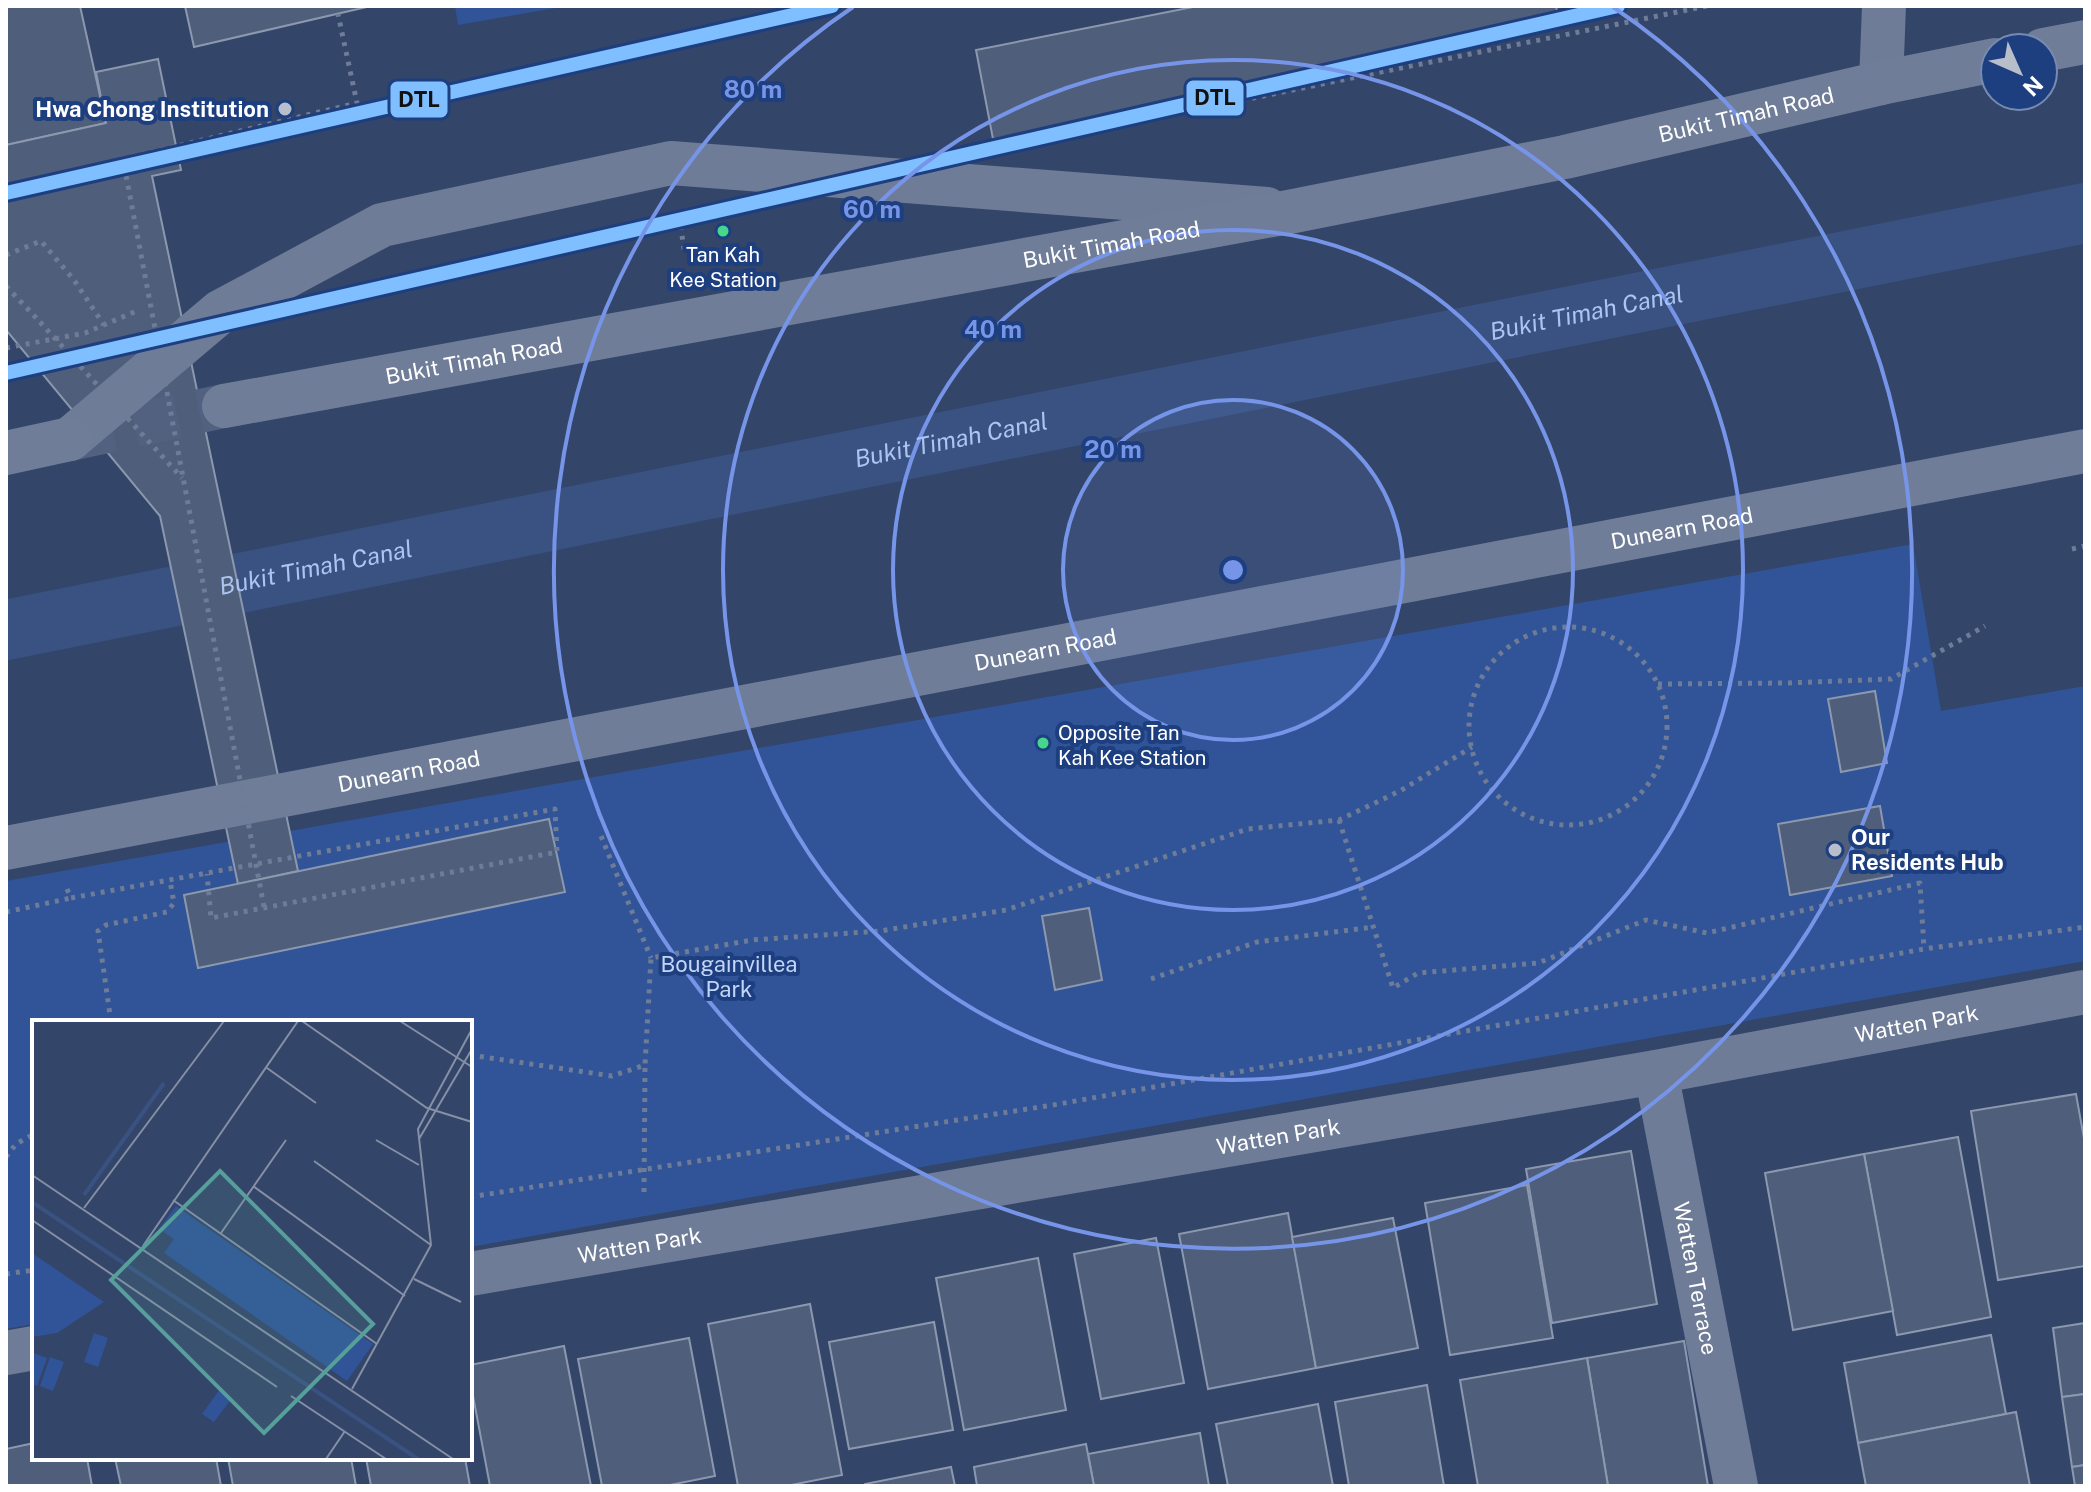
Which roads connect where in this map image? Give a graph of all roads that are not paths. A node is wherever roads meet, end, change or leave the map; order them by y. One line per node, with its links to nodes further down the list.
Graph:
1 (1884, 6): 5 (street)
2 (2085, 42): 3 (highway)
3 (2059, 47)
4 (1979, 63): 5 (highway, Bukit Timah Road)
5 (1881, 83): 6 (highway, Bukit Timah Road)
6 (1294, 211): 7 (highway, Bukit Timah Road); 8 (street)
7 (224, 406)
8 (70, 439): 10 (highway)
9 (2085, 451): 11 (highway, Dunearn Road)
10 (6, 453)
11 (27, 844)
12 (2085, 992): 13 (street, Watten Park)
13 (1656, 1072): 14 (street, Watten Park); 17 (street, Watten Terrace)
14 (472, 1274)
15 (32, 1348): 16 (street)
16 (6, 1353)
17 (1736, 1486)

